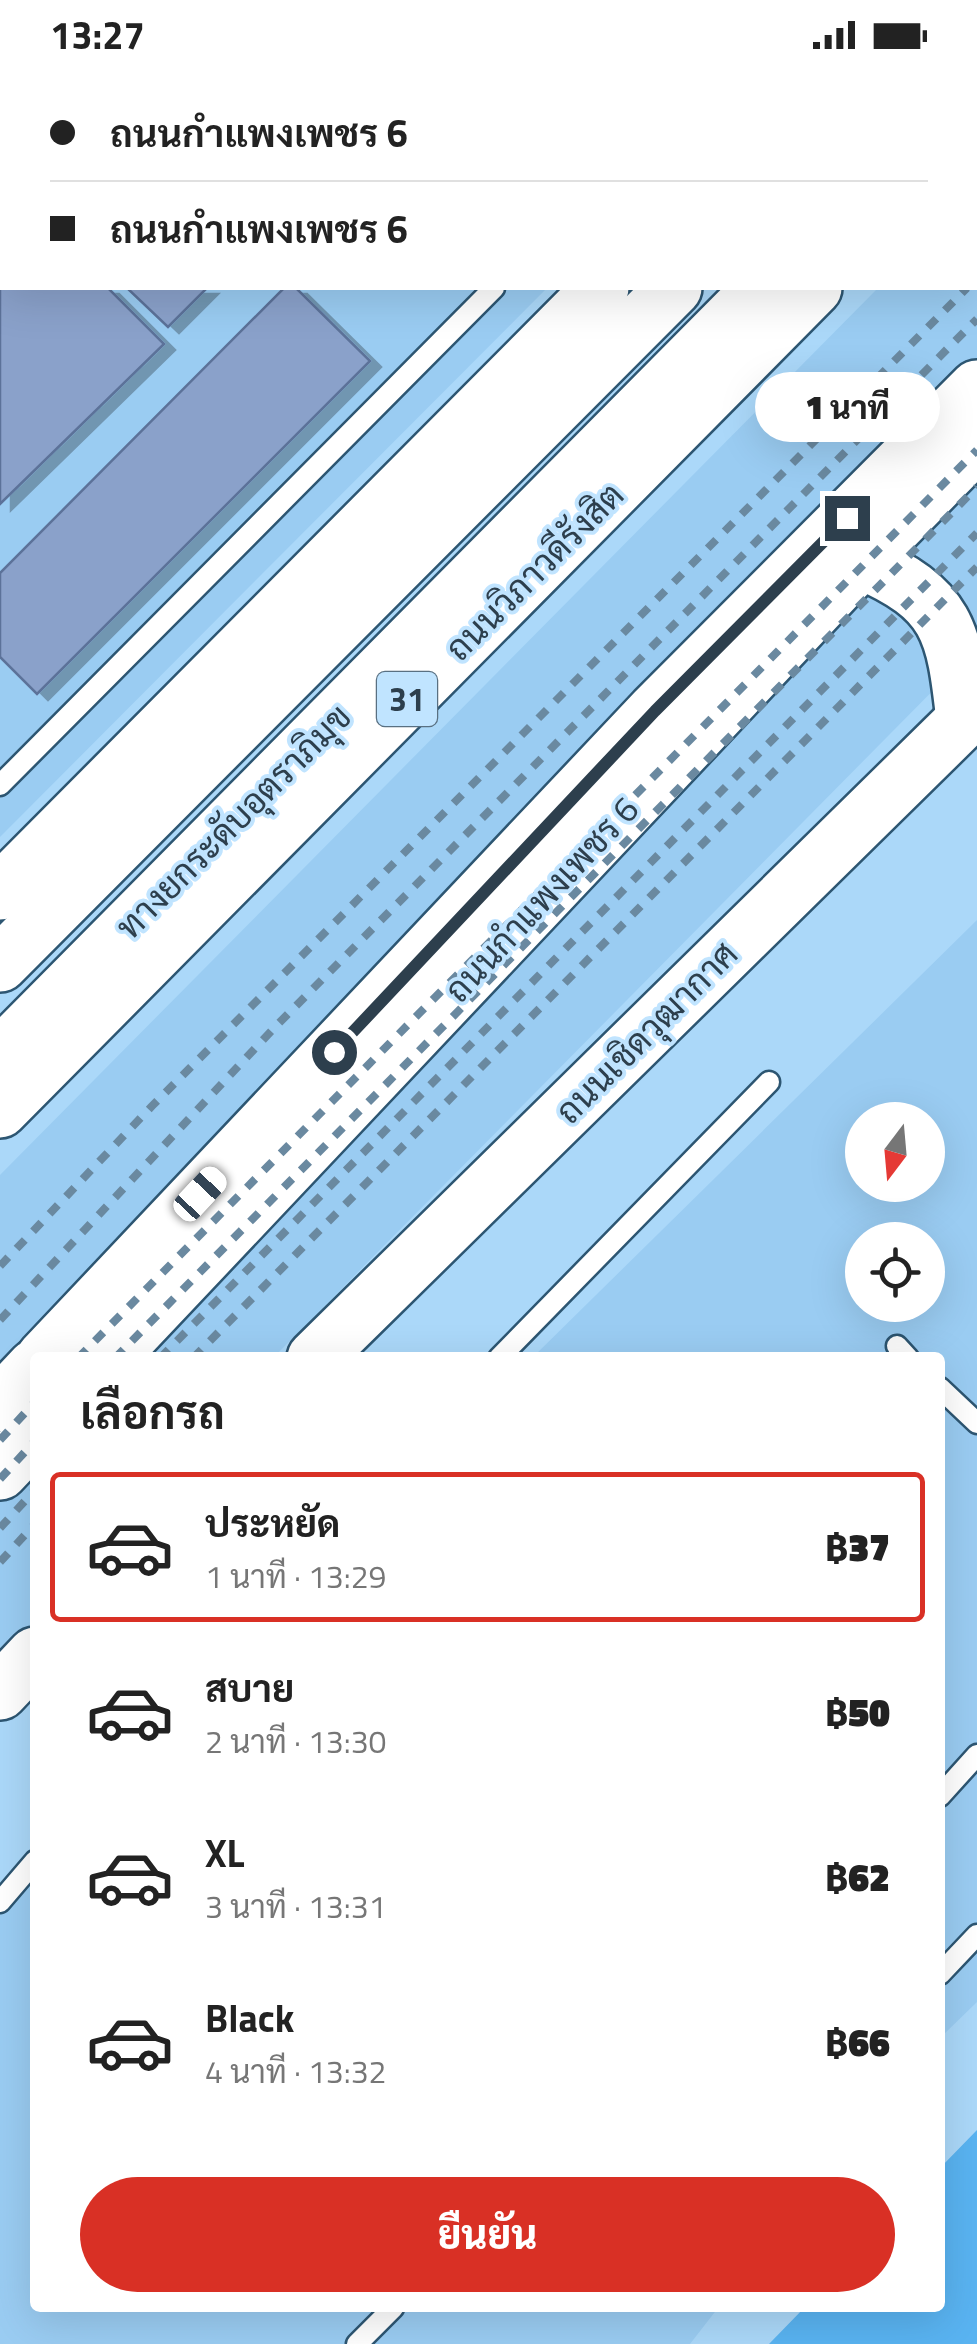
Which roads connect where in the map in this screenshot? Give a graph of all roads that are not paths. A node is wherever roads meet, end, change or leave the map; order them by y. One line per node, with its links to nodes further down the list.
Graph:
1 (492, 290): 10 (lane)
2 (599, 290): 11 (main road)
3 (672, 290): 12 (main road, ทางยกระดับอุตราภิมุข)
4 (759, 290): 13 (main road, ทางยกระดับอุตราภิมุข / 31)
5 (812, 290): 15 (main road, ถนนวิภาวดีรังสิต / 31)
6 (977, 388): 16 (main road, ถนนกำแพงเพชร 6)
7 (977, 443): 8 (main road, ถนนกำแพงเพชร 6)
8 (861, 561): 9 (main road); 17 (main road, ถนนกำแพงเพชร 6)
9 (970, 713): 18 (main road, ถนนเชิดวุฒากาศ)
10 (0, 785)
11 (0, 892)
12 (0, 964)
13 (0, 1056)
14 (769, 1082): 19 (lane)
15 (0, 1110)
16 (50, 1352)
17 (114, 1352)
18 (321, 1352)
19 (505, 1352)
20 (30, 1372): 22 (main road)
21 (945, 1393): 23 (lane)
22 (0, 1404)
23 (977, 1423)
24 (30, 1441): 25 (main road)
25 (0, 1472)
26 (30, 1660): 27 (main road)
27 (0, 1692)
28 (977, 1755): 29 (lane)
29 (945, 1790)
30 (30, 1867): 31 (lane)
31 (0, 1902)
32 (977, 1935): 33 (lane)
33 (945, 1969)
34 (389, 2312): 35 (lane)
35 (357, 2344)

